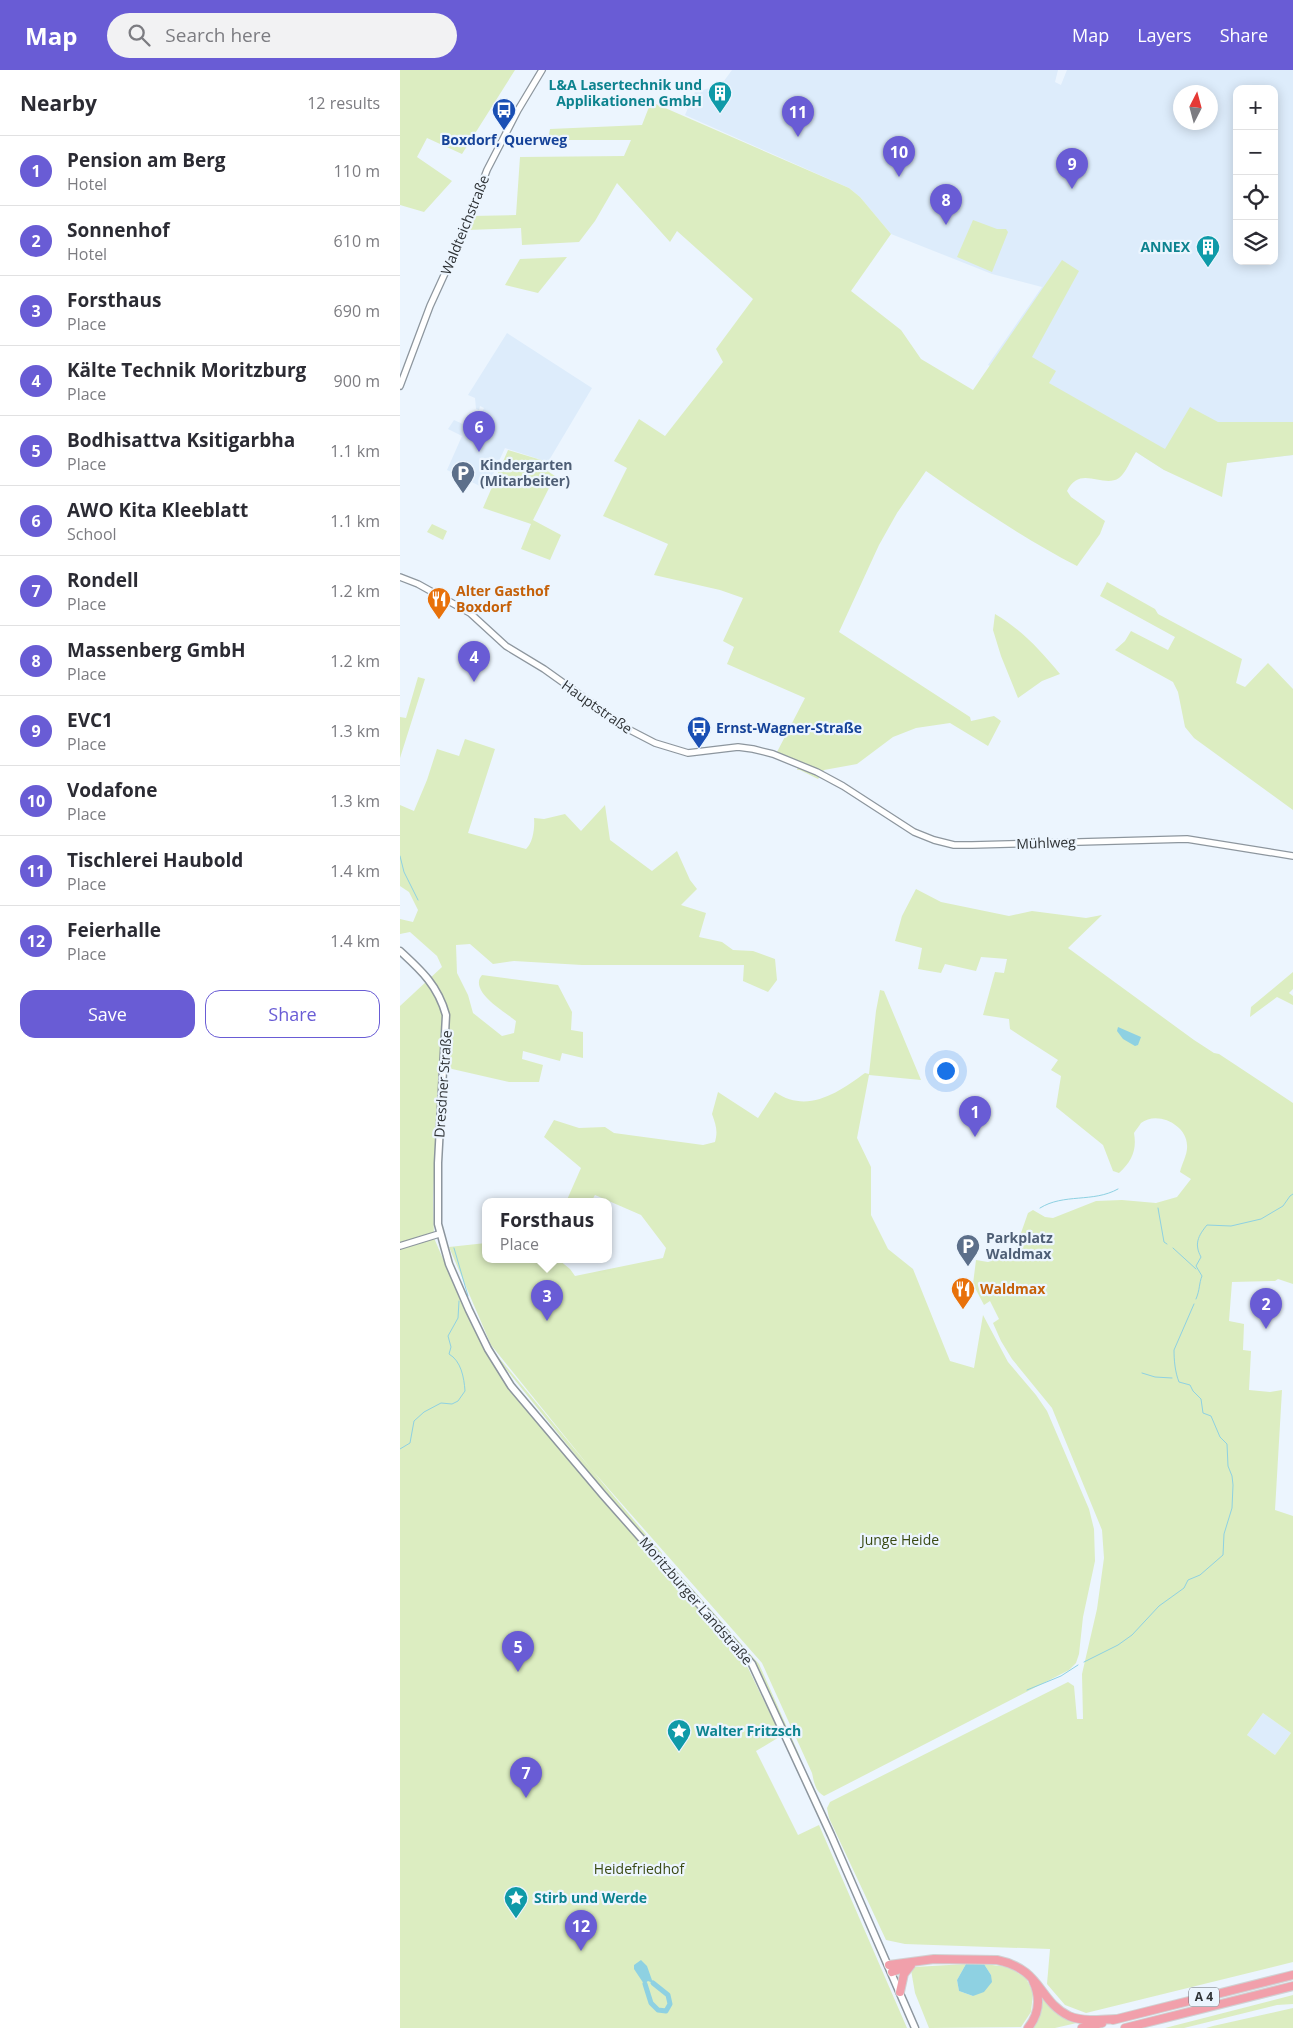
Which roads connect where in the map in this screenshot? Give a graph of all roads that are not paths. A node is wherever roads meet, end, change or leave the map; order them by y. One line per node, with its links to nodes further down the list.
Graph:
1 (542, 70): 2 (street, Waldteichstraße)
2 (400, 386)
3 (400, 577): 4 (street, Hauptstraße)
4 (817, 772): 5 (street, Mühlweg)
5 (1293, 856)
6 (400, 951): 7 (main road, Dresdner Straße)
7 (439, 1234): 8 (street); 11 (main road, Moritzburger Landstraße)
8 (400, 1246)
9 (946, 1960): 10 (highway); 11 (highway); 12 (highway)
10 (910, 1966): 11 (highway); 15 (highway)
11 (890, 1969): 15 (main road, Moritzburger Landstraße)
12 (1030, 1975): 16 (highway); 18 (highway)
13 (1293, 1975): 16 (highway, A 4)
14 (1293, 1986): 20 (highway, A 4)
15 (900, 1992): 17 (main road, Moritzburger Landstraße)
16 (1116, 2020): 19 (highway, A 4)
17 (914, 2028)
18 (1028, 2028)
19 (1082, 2028)
20 (1125, 2028)

